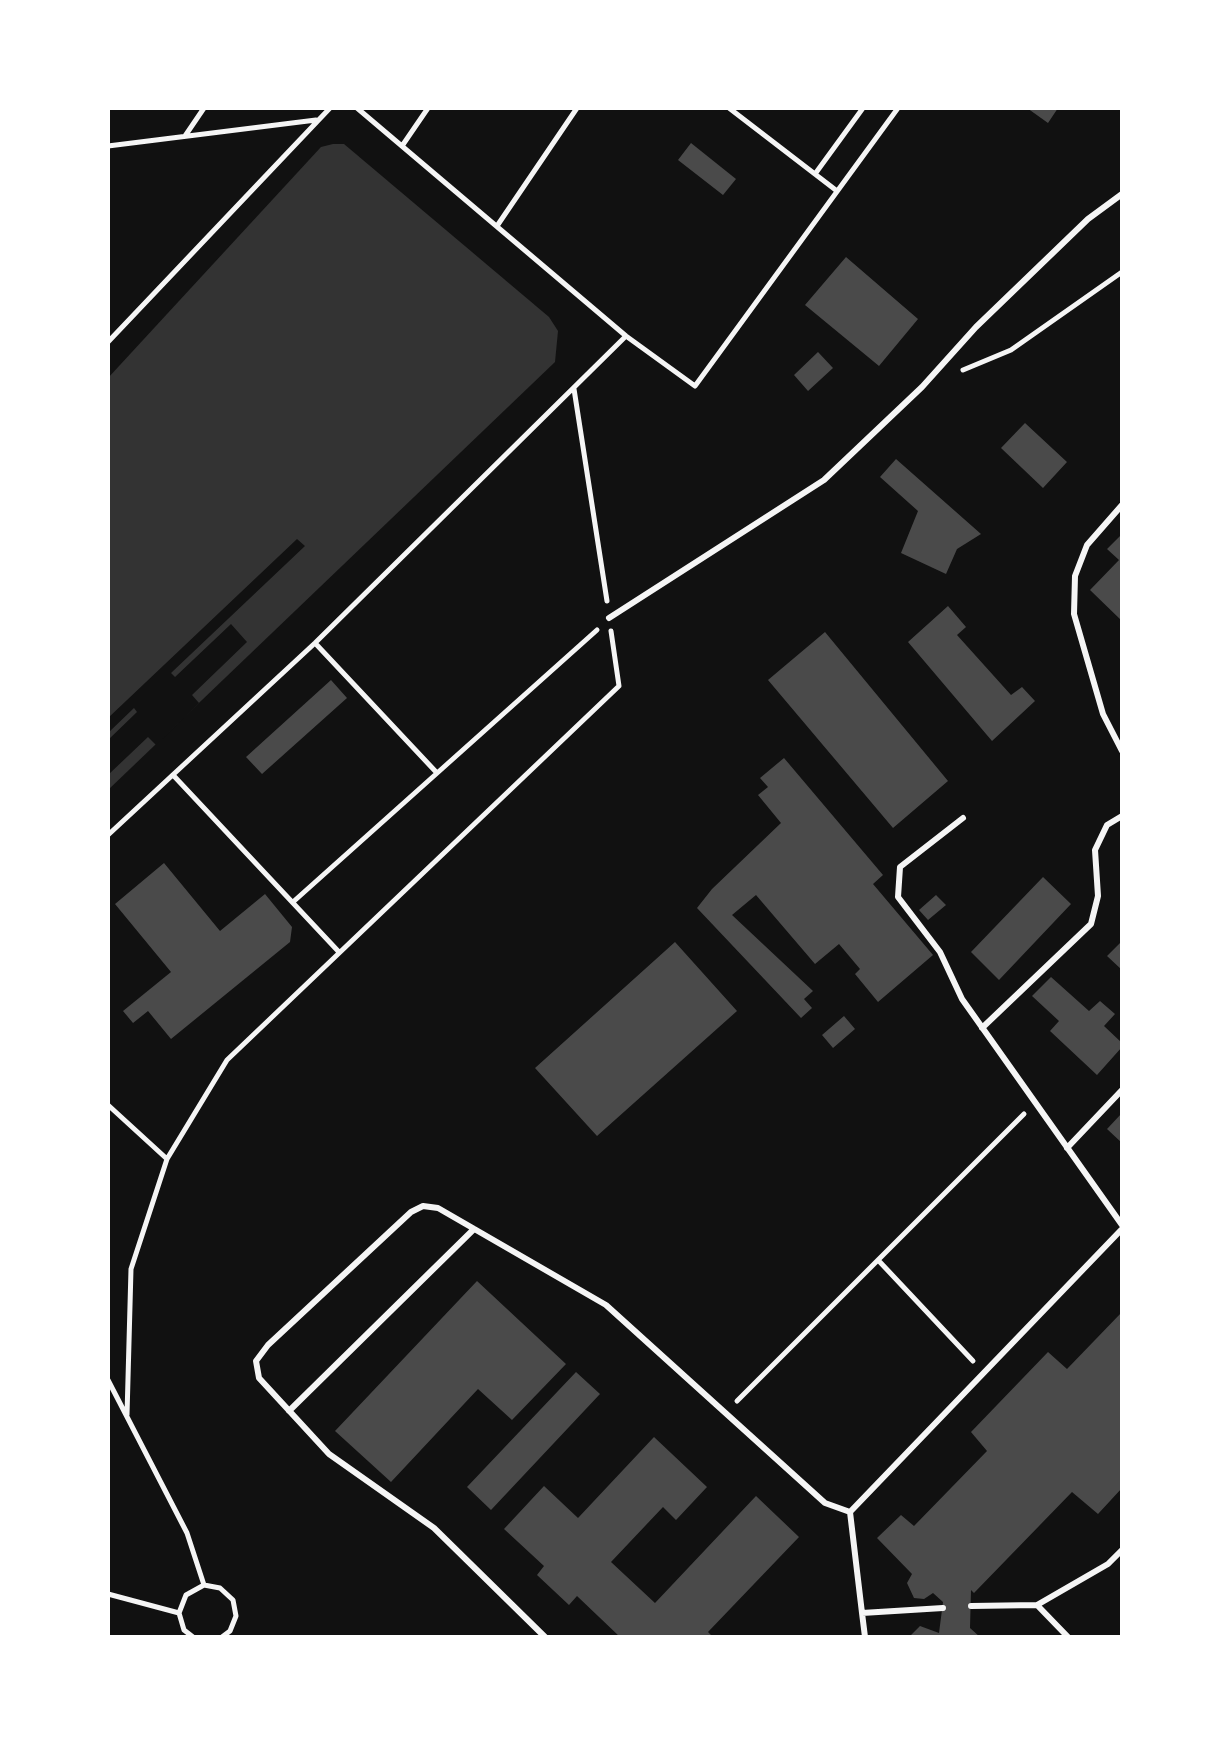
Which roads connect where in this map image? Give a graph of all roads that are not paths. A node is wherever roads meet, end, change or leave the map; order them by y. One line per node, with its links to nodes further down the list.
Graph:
1 (1122, 194): 3 (lane)
2 (1122, 505): 4 (lane)
3 (609, 618)
4 (1122, 751)
5 (1122, 816): 7 (lane)
6 (963, 818): 7 (lane)
7 (982, 1028): 9 (lane)
8 (1122, 1090): 9 (lane)
9 (1067, 1148): 10 (lane)
10 (1122, 1227): 13 (lane)
11 (474, 1229): 12 (lane); 12 (lane); 13 (lane)
12 (289, 1411): 19 (lane)
13 (850, 1512): 18 (lane)
14 (1122, 1550): 15 (lane)
15 (1037, 1605): 16 (lane); 21 (lane)
16 (971, 1606)
17 (943, 1608): 18 (lane)
18 (862, 1613): 20 (lane)
19 (545, 1637)
20 (865, 1637)
21 (1068, 1637)

